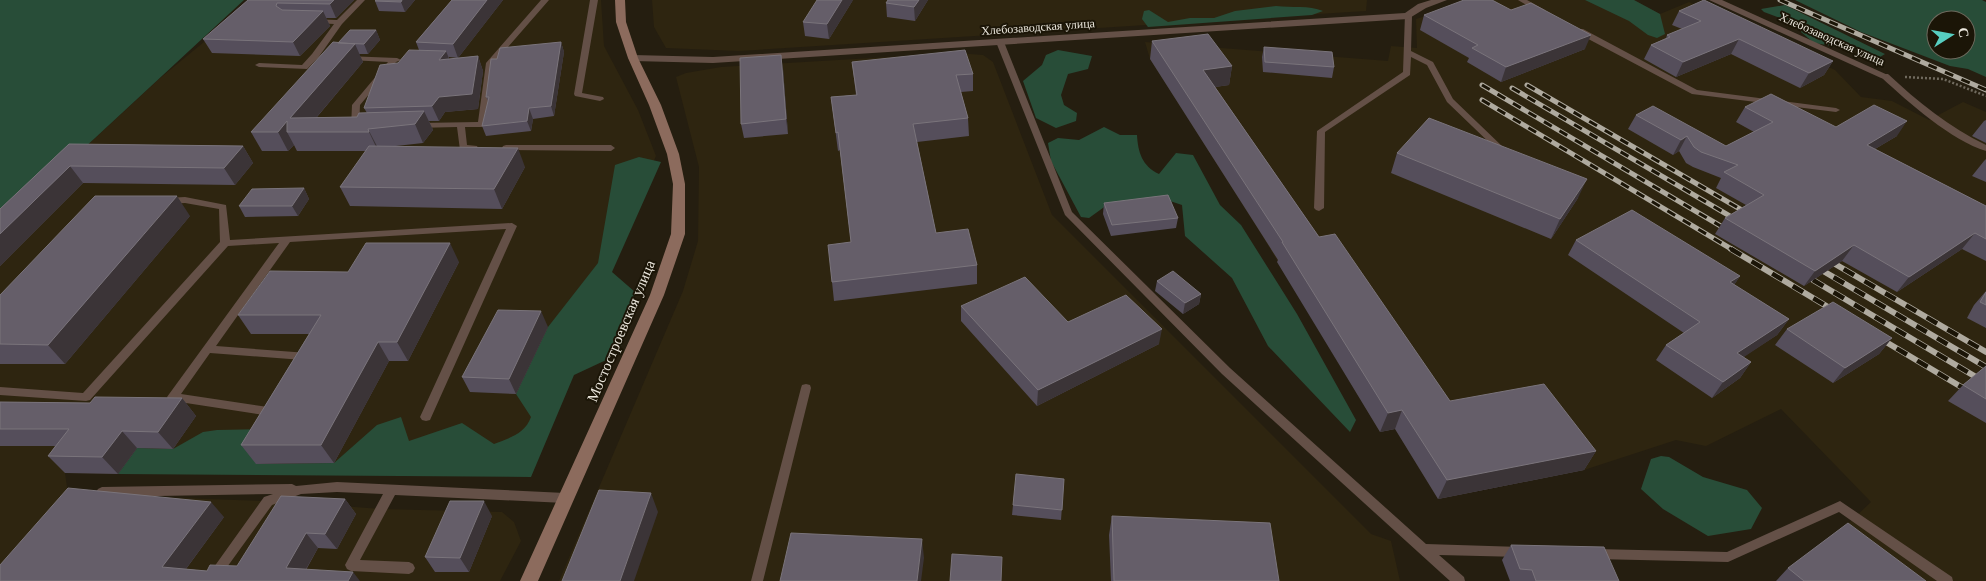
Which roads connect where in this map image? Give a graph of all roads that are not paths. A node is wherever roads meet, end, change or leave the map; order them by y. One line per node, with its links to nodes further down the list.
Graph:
1 (361, 0): 12 (lane)
2 (545, 0): 23 (lane)
3 (594, 0): 26 (lane)
4 (620, 0): 19 (main road, Мостостроевская улица)
5 (1442, 0): 8 (street)
6 (1522, 0): 9 (lane)
7 (1714, 0): 25 (street, Хлебозаводская улица)
8 (1422, 3): 10 (street)
9 (1548, 14)
10 (1408, 16): 14 (street, Хлебозаводская улица); 15 (lane)
11 (309, 21): 12 (lane)
12 (339, 22): 16 (lane)
13 (1574, 27): 27 (lane)
14 (1000, 42): 19 (street, Хлебозаводская улица); 50 (lane)
15 (1407, 52): 34 (lane); 37 (lane)
16 (316, 56): 17 (lane); 24 (lane)
17 (325, 56)
18 (345, 57): 20 (lane)
19 (633, 58): 49 (main road, Мостостроевская улица)
20 (394, 60): 21 (lane); 30 (lane)
21 (404, 60)
22 (480, 62): 23 (lane)
23 (490, 63): 28 (lane)
24 (259, 64)
25 (1885, 76): 35 (lane)
26 (600, 99)
27 (1836, 110)
28 (462, 125): 29 (lane); 31 (lane)
29 (413, 126)
30 (365, 128)
31 (483, 148)
32 (493, 148): 33 (lane)
33 (611, 148)
34 (1500, 148)
35 (1986, 148)
36 (157, 202): 39 (lane)
37 (1319, 208)
38 (287, 239): 39 (lane); 40 (lane); 45 (lane)
39 (225, 243): 43 (lane)
40 (208, 350): 41 (lane); 44 (lane)
41 (302, 365)
42 (806, 388): 56 (lane)
43 (0, 390)
44 (282, 396)
45 (426, 417)
46 (301, 489): 47 (lane); 48 (lane); 54 (lane)
47 (392, 489): 49 (lane); 53 (lane)
48 (98, 492)
49 (565, 498): 55 (main road, Мостостроевская улица)
50 (1424, 549): 51 (lane); 57 (lane)
51 (1532, 552)
52 (1581, 553): 58 (lane)
53 (409, 568)
54 (210, 581)
55 (529, 581)
56 (757, 581)
57 (1459, 581)
58 (1948, 581)

